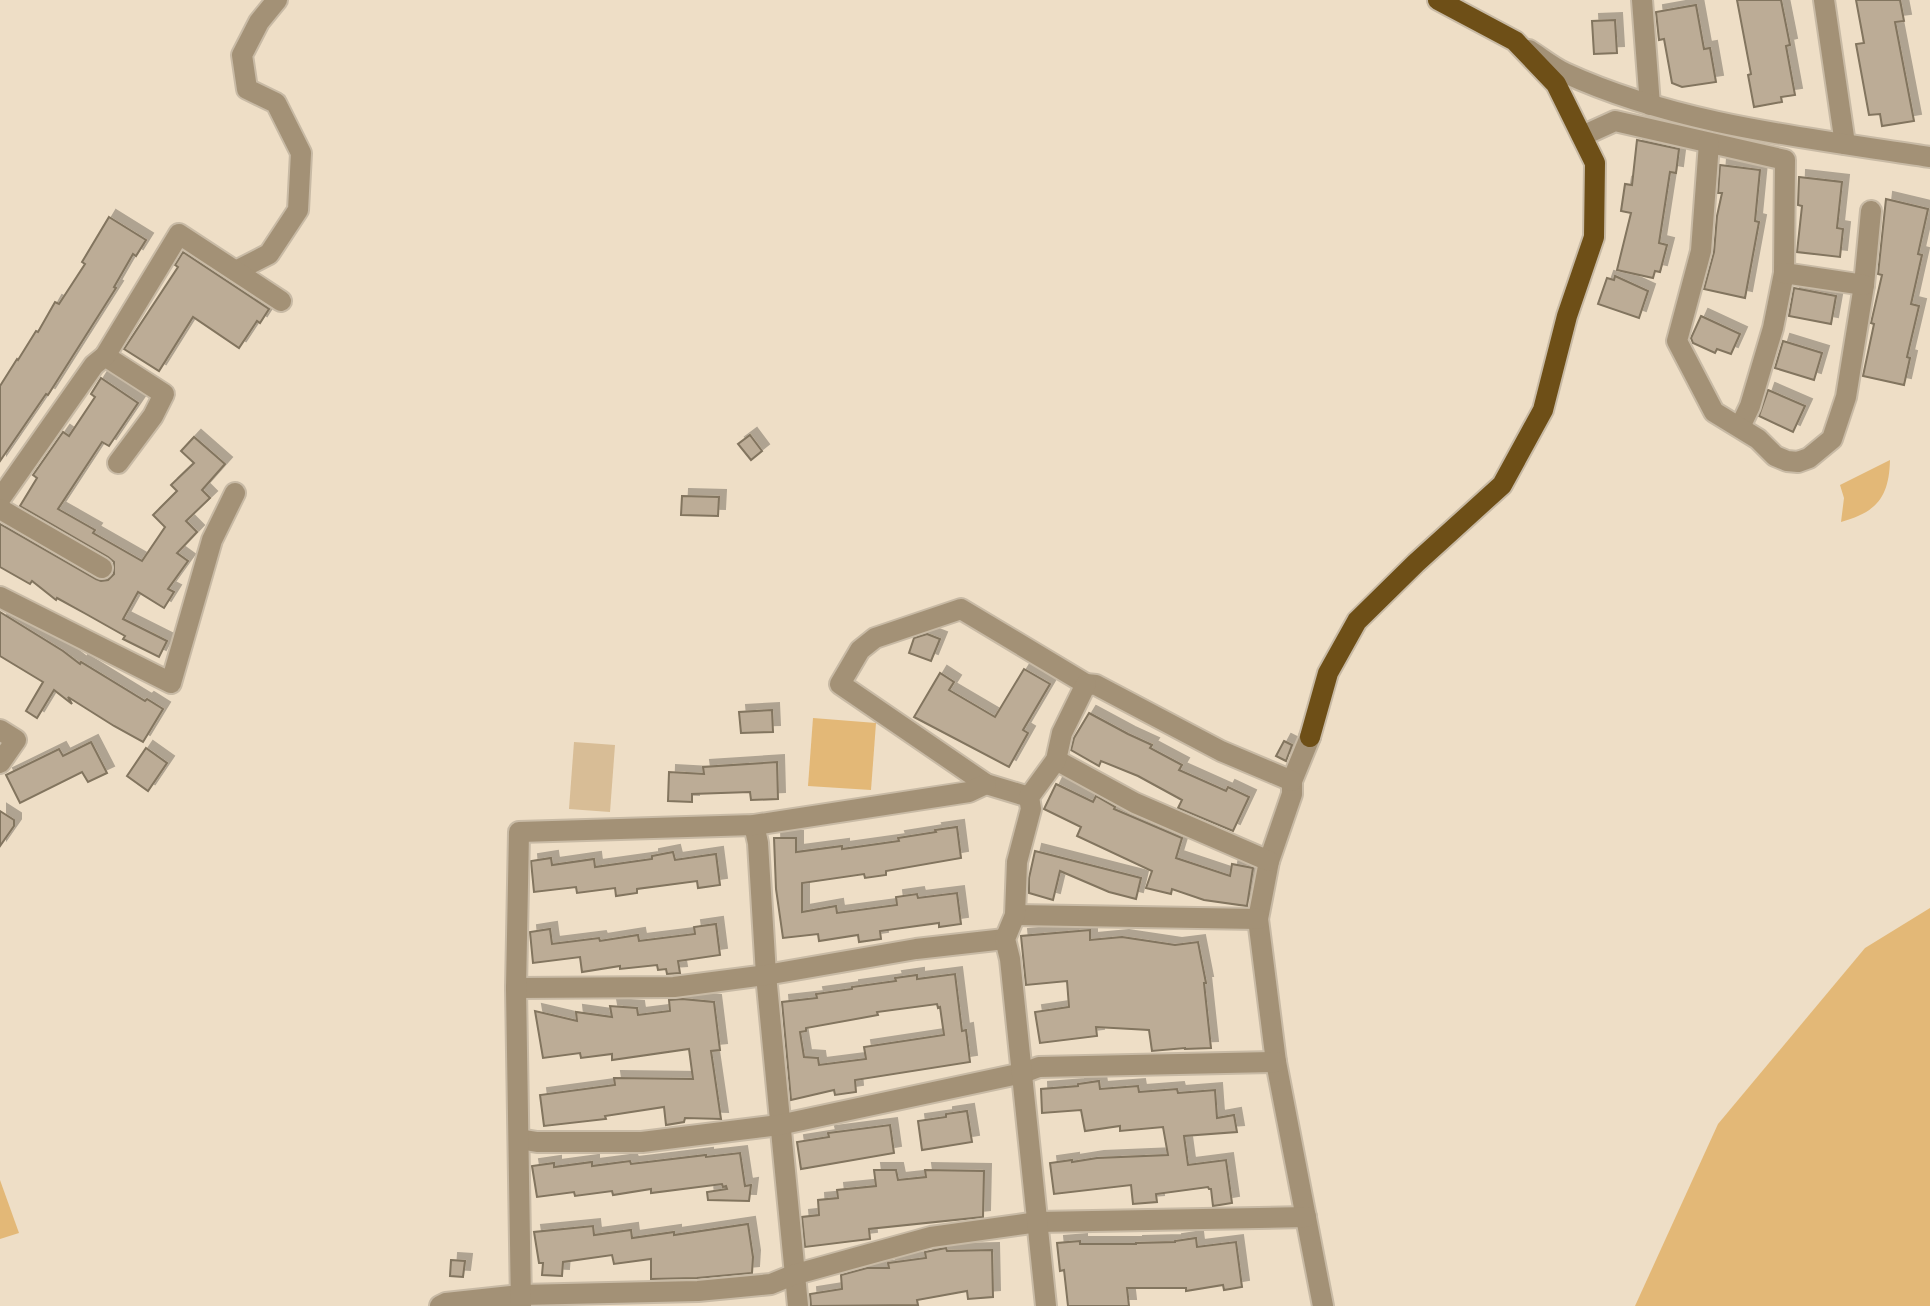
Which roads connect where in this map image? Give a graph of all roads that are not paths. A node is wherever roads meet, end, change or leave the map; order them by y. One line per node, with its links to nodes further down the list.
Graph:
1 (277, 0): 12 (street)
2 (1438, 0): 5 (main road)
3 (1642, 0): 6 (street)
4 (1824, 0): 9 (street)
5 (1515, 41): 6 (street); 7 (main road)
6 (1650, 105): 9 (street)
7 (1582, 136): 8 (street); 26 (main road)
8 (1709, 143): 13 (street); 17 (street)
9 (1845, 144): 10 (street)
10 (1930, 157)
11 (1871, 211): 14 (street)
12 (236, 271): 15 (street); 16 (street)
13 (1784, 273): 14 (street); 17 (street)
14 (1864, 285): 17 (street)
15 (281, 301)
16 (105, 356): 18 (street); 20 (street)
17 (1740, 427)
18 (118, 463)
19 (235, 493): 23 (street)
20 (0, 499)
21 (0, 509): 22 (street)
22 (102, 568)
23 (0, 597)
24 (1086, 684): 27 (street); 29 (street); 30 (street)
25 (0, 730): 28 (street)
26 (1310, 737): 29 (street)
27 (1056, 760): 31 (street); 33 (street)
28 (0, 763)
29 (1292, 781): 33 (street)
30 (986, 784): 31 (street); 32 (street)
31 (1029, 797): 34 (street)
32 (754, 825): 37 (street); 38 (street)
33 (1269, 861): 35 (street)
34 (1015, 915): 35 (street); 36 (street)
35 (1258, 919): 39 (street)
36 (1005, 939): 37 (street); 40 (street)
37 (766, 975): 38 (street); 41 (street)
38 (516, 988): 42 (street)
39 (1276, 1062): 40 (street); 43 (street)
40 (1023, 1073): 41 (street); 44 (street)
41 (779, 1125): 42 (street); 45 (street)
42 (519, 1139): 46 (street)
43 (1306, 1217): 44 (street); 50 (street)
44 (1038, 1222): 45 (street); 49 (street)
45 (793, 1275): 46 (street); 48 (street)
46 (521, 1300): 47 (street)
47 (440, 1306)
48 (798, 1306)
49 (1046, 1306)
50 (1323, 1306)

